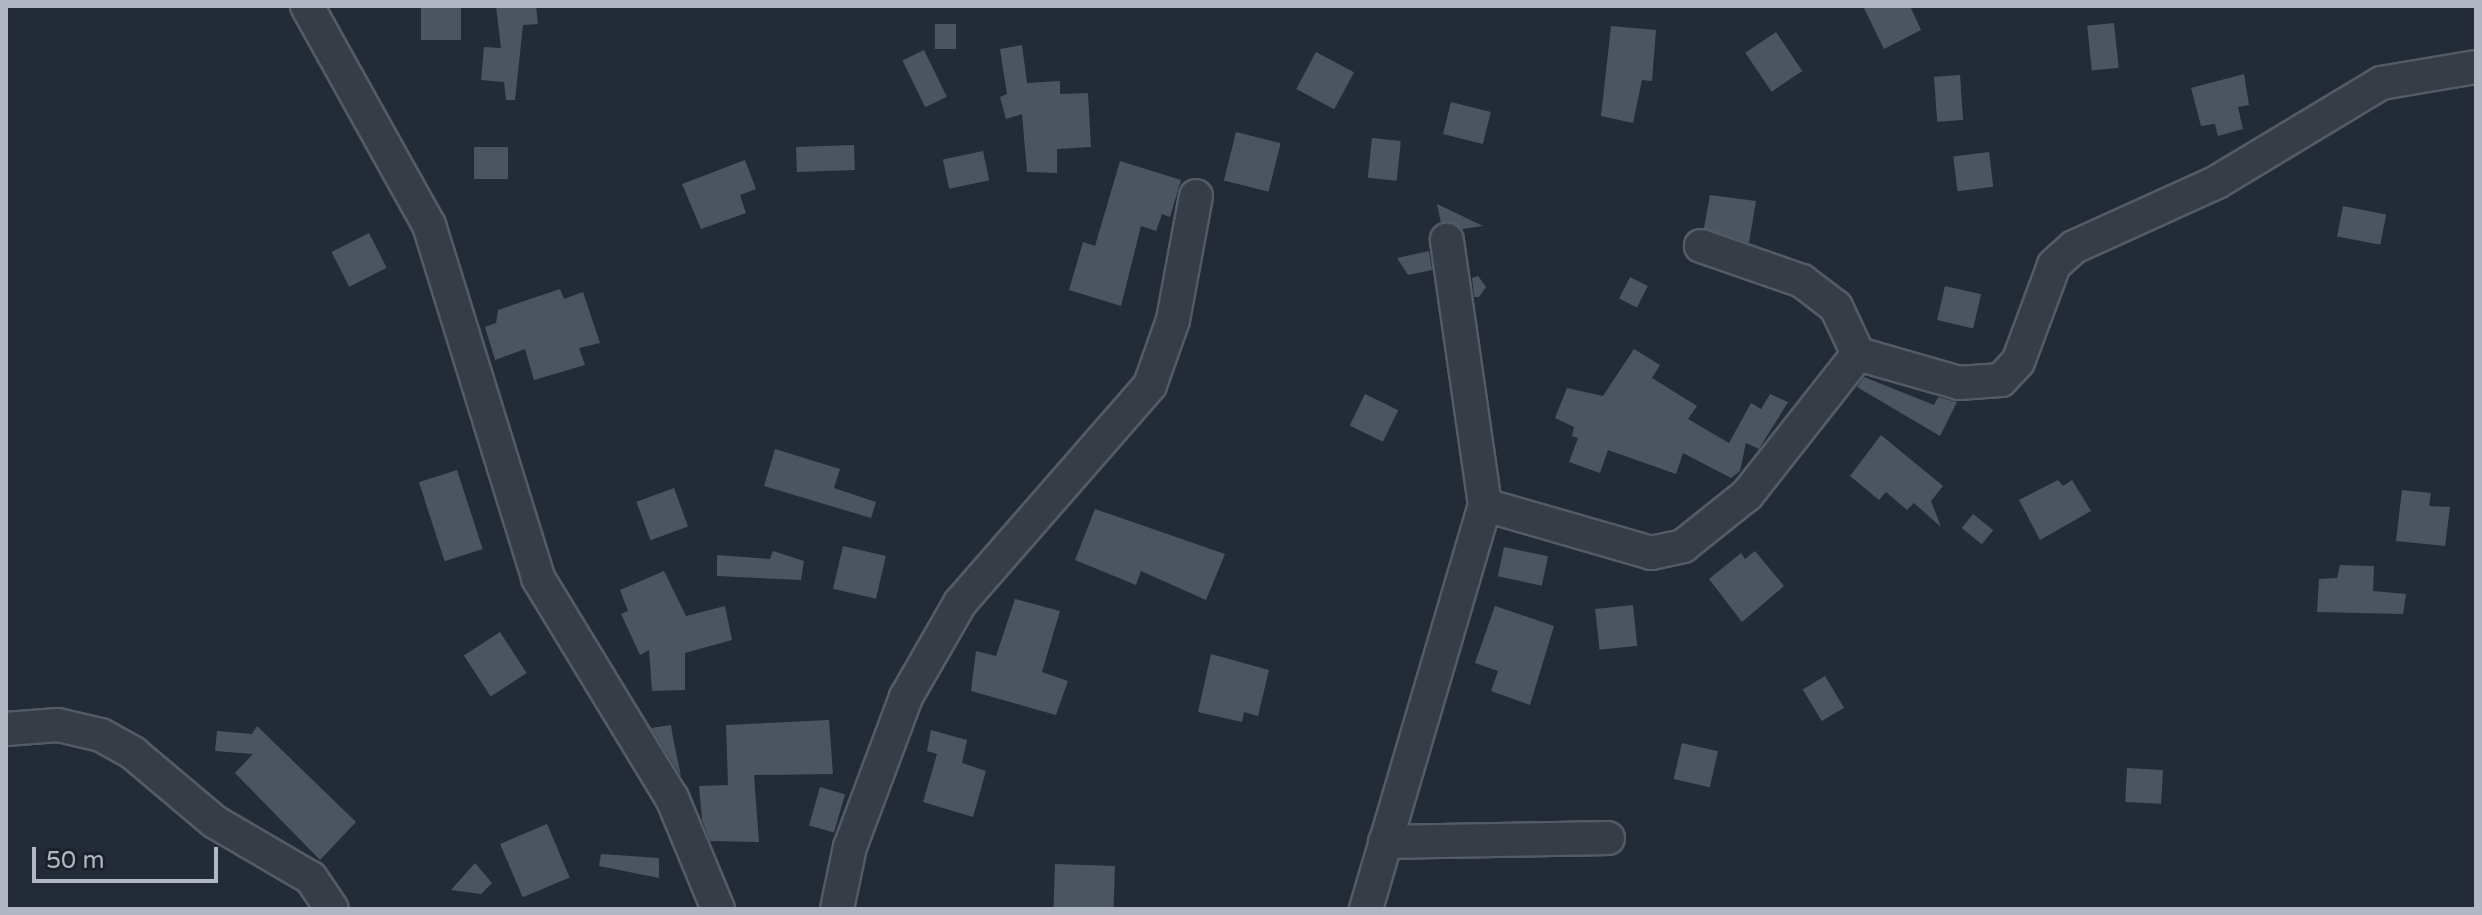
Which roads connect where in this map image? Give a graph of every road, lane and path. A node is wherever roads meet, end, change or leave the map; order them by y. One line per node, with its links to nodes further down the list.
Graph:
1 (307, 6): 12 (street)
2 (2476, 67): 6 (street)
3 (1196, 196): 13 (street)
4 (1447, 240): 7 (street)
5 (1701, 246): 6 (street)
6 (1858, 354): 7 (street)
7 (1485, 505): 10 (street)
8 (6, 729): 11 (street)
9 (1608, 838): 10 (street)
10 (1385, 842): 14 (street)
11 (332, 909)
12 (718, 909)
13 (837, 909)
14 (1366, 909)

